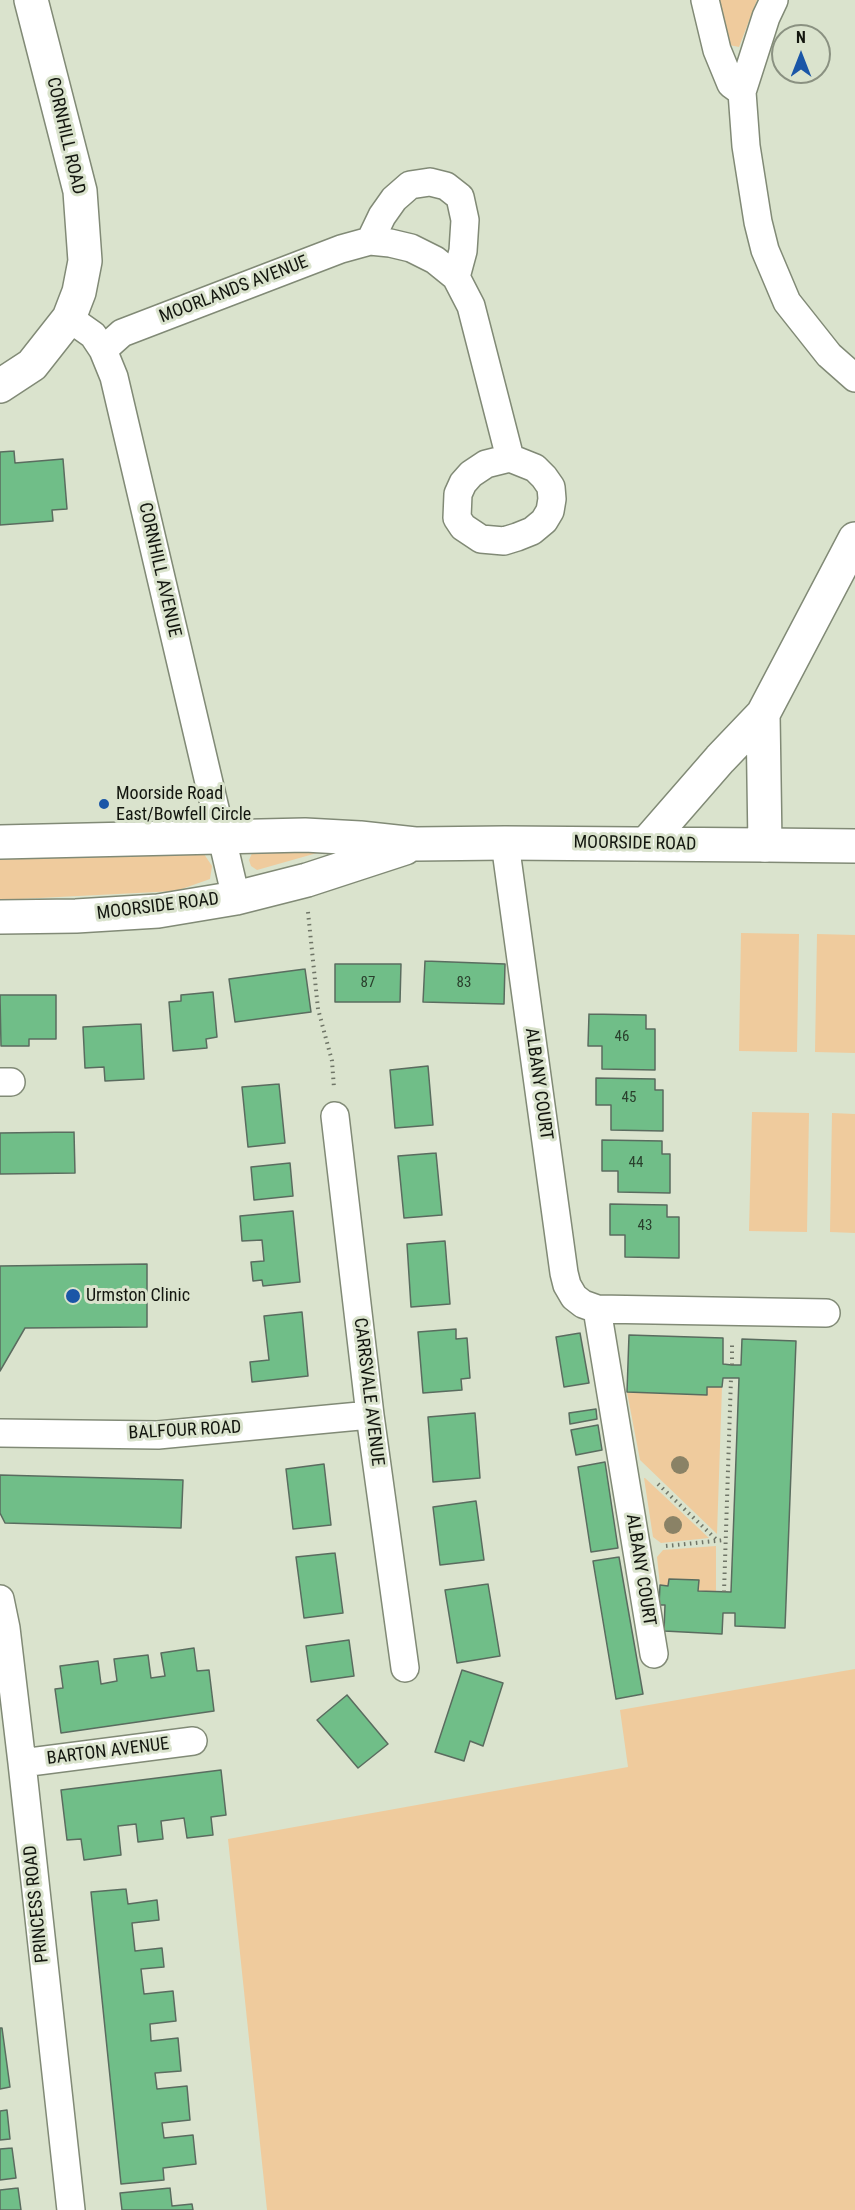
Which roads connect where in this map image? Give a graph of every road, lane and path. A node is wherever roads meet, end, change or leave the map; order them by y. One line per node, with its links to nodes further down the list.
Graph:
1 (31, 0): 7 (main road, CORNHILL ROAD)
2 (705, 0): 4 (street)
3 (774, 0): 4 (street)
4 (742, 92): 9 (street)
5 (370, 241): 6 (street, MOORLANDS AVENUE); 6 (street); 8 (street, MOORLANDS AVENUE)
6 (456, 277): 11 (street, MOORLANDS AVENUE)
7 (69, 318): 8 (street, CORNHILL AVENUE); 10 (main road, CORNHILL ROAD)
8 (103, 350): 14 (street, CORNHILL AVENUE)
9 (855, 378)
10 (0, 386)
11 (510, 458)
12 (855, 539): 13 (main road)
13 (763, 714): 18 (main road); 19 (main road)
14 (221, 837): 15 (main road, MOORSIDE ROAD); 17 (main road, MOORSIDE ROAD); 22 (street, CORNHILL AVENUE)
15 (0, 842)
16 (505, 843): 17 (main road, MOORSIDE ROAD); 18 (main road, MOORSIDE ROAD); 25 (street, ALBANY COURT)
17 (415, 844): 21 (main road, MOORSIDE ROAD)
18 (646, 844): 19 (main road, MOORSIDE ROAD)
19 (765, 845): 20 (main road, MOORSIDE ROAD)
20 (855, 846)
21 (307, 880): 22 (main road, MOORSIDE ROAD); 24 (path)
22 (236, 897): 23 (main road, MOORSIDE ROAD)
23 (0, 917)
24 (335, 1116): 28 (street, CARRSVALE AVENUE)
25 (597, 1309): 26 (street); 30 (street, ALBANY COURT)
26 (826, 1313)
27 (731, 1378): 31 (path)
28 (370, 1415): 29 (street, BALFOUR ROAD); 37 (street, CARRSVALE AVENUE)
29 (0, 1433)
30 (620, 1447): 32 (path); 33 (street, ALBANY COURT)
31 (725, 1540): 32 (path); 34 (path)
32 (718, 1541): 33 (path)
33 (637, 1549): 36 (street, ALBANY COURT)
34 (724, 1592)
35 (0, 1599): 39 (street, PRINCESS ROAD)
36 (654, 1654)
37 (405, 1668)
38 (193, 1741): 39 (street, BARTON AVENUE)
39 (22, 1763): 40 (street, PRINCESS ROAD)
40 (70, 2210)

